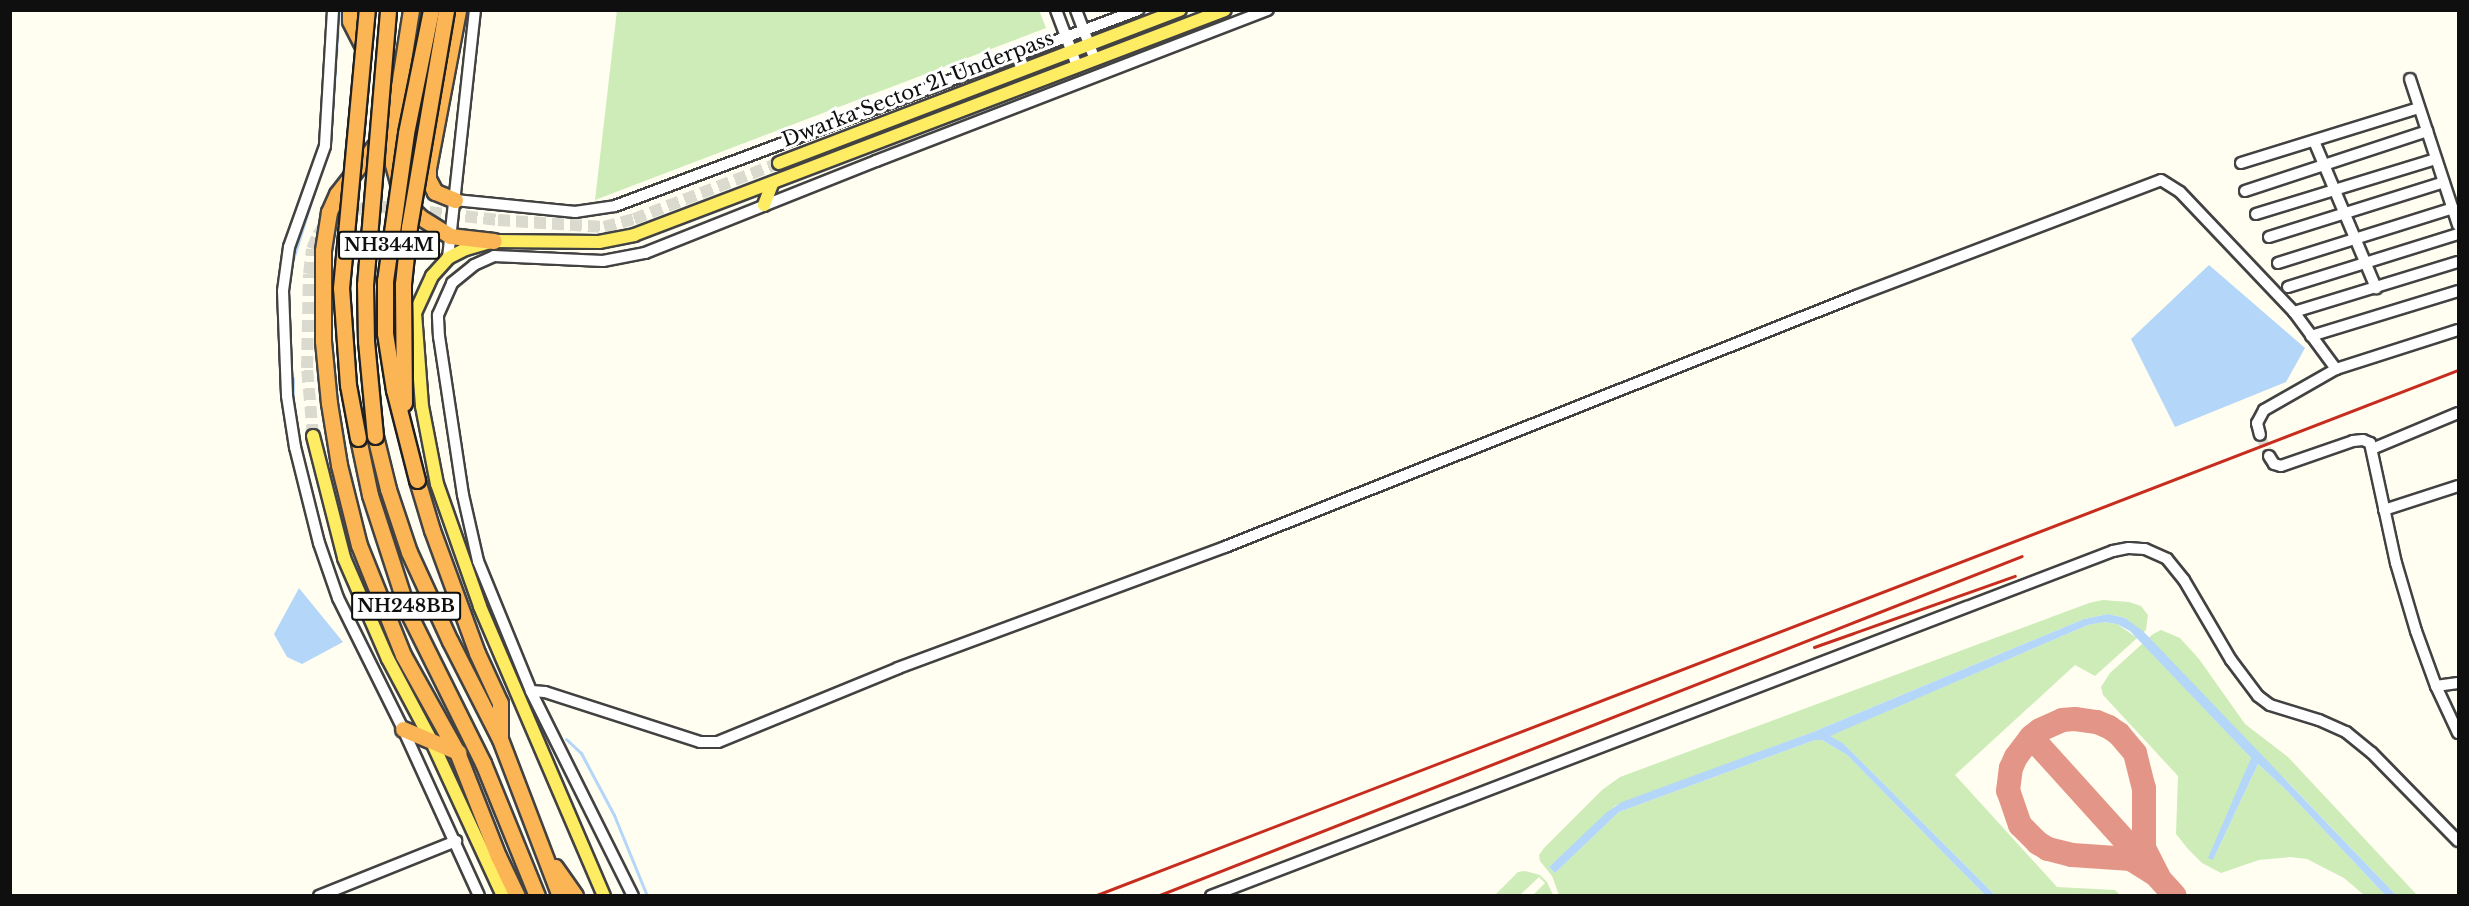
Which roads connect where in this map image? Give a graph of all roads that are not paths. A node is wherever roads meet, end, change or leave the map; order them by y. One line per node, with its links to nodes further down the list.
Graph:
1 (333, 10): 73 (street)
2 (351, 10): 19 (highway)
3 (367, 10): 19 (highway, NH248BB, bridge)
4 (388, 10): 75 (highway, NH248BB, bridge)
5 (411, 10): 25 (highway)
6 (431, 10): 32 (highway, NH344M, bridge)
7 (446, 10): 33 (highway, bridge)
8 (458, 10): 33 (highway)
9 (476, 10): 38 (street)
10 (1056, 10): 17 (street)
11 (1076, 10): 16 (street)
12 (1138, 10): 16 (street)
13 (1180, 10): 18 (main road, Dwarka Sector 21 Underpass)
14 (1225, 10): 21 (main road)
15 (1268, 10): 39 (street)
16 (1084, 30): 17 (street); 18 (street)
17 (1066, 38): 20 (street); 38 (street)
18 (1089, 45): 20 (main road, Dwarka Sector 21 Underpass); 21 (street)
19 (363, 47): 78 (highway, NH248BB, bridge)
20 (1071, 51): 22 (street); 29 (main road, Dwarka Sector 21 Underpass)
21 (1095, 60): 22 (main road)
22 (1077, 66): 35 (main road)
23 (2410, 79): 24 (street)
24 (2419, 108): 26 (street); 27 (street)
25 (394, 117): 32 (highway); 77 (highway)
26 (2427, 131): 28 (street); 31 (street)
27 (2313, 141): 30 (street); 31 (street)
28 (2436, 159): 34 (street); 36 (street)
29 (779, 163)
30 (2241, 163)
31 (2323, 164): 36 (street); 37 (street)
32 (397, 172): 33 (highway); 45 (highway); 61 (highway, NH344M, bridge)
33 (422, 172): 38 (highway); 61 (highway, bridge)
34 (2444, 182): 40 (street); 41 (street)
35 (772, 184): 39 (main road); 48 (main road)
36 (2335, 189): 41 (street); 42 (street)
37 (2245, 191)
38 (455, 200): 45 (street)
39 (765, 205): 70 (street)
40 (2453, 208): 43 (street); 47 (street)
41 (2346, 213): 46 (street); 47 (street)
42 (2256, 214)
43 (2458, 225)
44 (2458, 234): 52 (street)
45 (450, 236): 48 (highway); 49 (street)
46 (2269, 237)
47 (2356, 239): 51 (street); 52 (street)
48 (495, 241): 49 (main road)
49 (448, 258): 72 (main road)
50 (2458, 262): 54 (street)
51 (2278, 263)
52 (2366, 264): 53 (street); 54 (street)
53 (2288, 287)
54 (2376, 288): 56 (street)
55 (2458, 291): 58 (street)
56 (2294, 312): 58 (street); 70 (street)
57 (2458, 330): 59 (street)
58 (2311, 336): 59 (street)
59 (2336, 369): 62 (street)
60 (2458, 413): 64 (street)
61 (404, 431): 75 (highway, NH344M, bridge)
62 (2260, 435)
63 (313, 436): 76 (main road)
64 (2372, 449): 65 (street); 67 (street)
65 (2269, 456)
66 (2458, 486): 67 (street)
67 (2384, 510): 69 (street)
68 (2458, 683): 69 (street)
69 (2436, 686): 74 (street)
70 (531, 692): 71 (street)
71 (541, 712): 72 (street); 94 (street)
72 (526, 717): 84 (main road)
73 (403, 729): 76 (highway); 79 (street)
74 (2458, 733)
75 (500, 739): 81 (highway, NH248BB)
76 (431, 740): 77 (highway); 87 (main road)
77 (457, 752): 78 (highway); 83 (highway)
78 (483, 764): 82 (highway, NH248BB)
79 (456, 841): 85 (street); 86 (street)
80 (2458, 841): 95 (street)
81 (540, 844): 90 (highway, NH248BB); 91 (highway)
82 (519, 853): 83 (highway); 89 (highway, NH248BB)
83 (498, 856): 88 (highway)
84 (599, 883): 92 (main road); 93 (main road)
85 (319, 896)
86 (480, 896)
87 (503, 896)
88 (517, 896)
89 (537, 896)
90 (560, 896)
91 (575, 896)
92 (604, 896)
93 (609, 896)
94 (633, 896)
95 (1211, 896)

